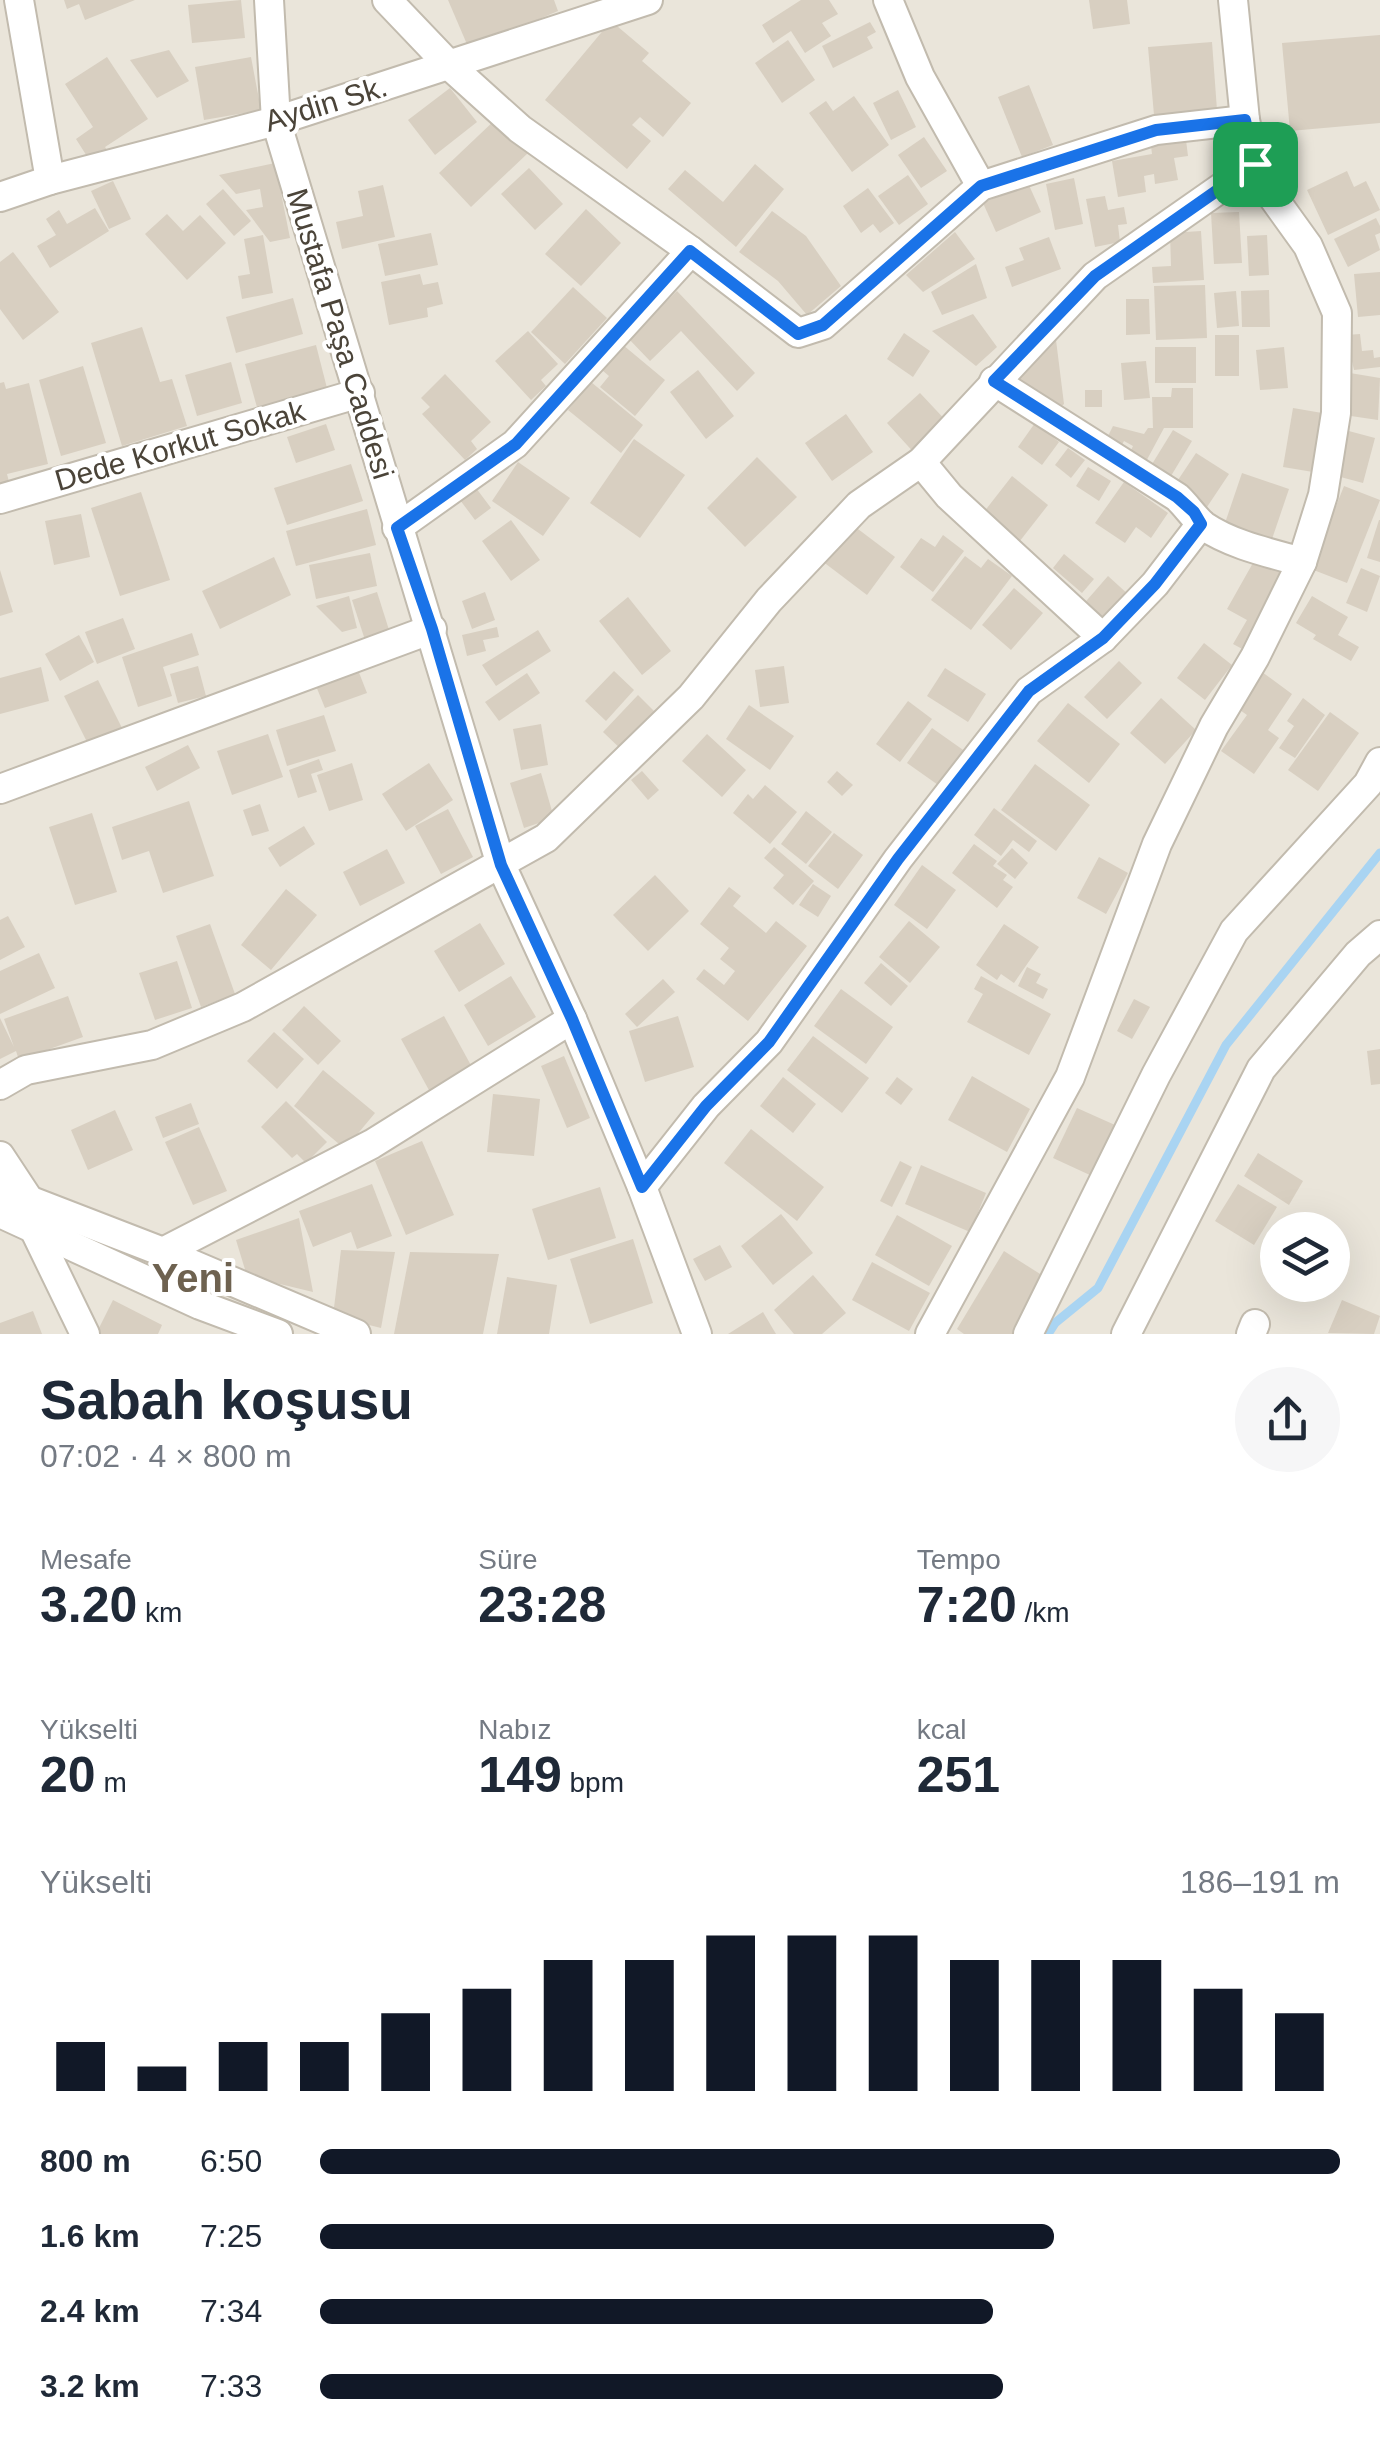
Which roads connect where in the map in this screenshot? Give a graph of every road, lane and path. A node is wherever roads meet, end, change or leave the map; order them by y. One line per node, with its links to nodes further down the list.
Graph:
1 (19, 0): 11 (street)
2 (268, 0): 9 (street, Mustafa Paşa Caddesi)
3 (387, 0): 7 (street)
4 (648, 0): 7 (street, Aydin Sk.)
5 (888, 0): 12 (street)
6 (1232, 0): 8 (street)
7 (449, 65): 9 (street, Aydin Sk.); 14 (street)
8 (1245, 120): 10 (street); 12 (street)
9 (276, 121): 11 (street, Aydin Sk.); 16 (street, Mustafa Paşa Caddesi)
10 (1255, 164): 15 (street); 21 (street)
11 (50, 180): 13 (street, Aydin Sk.)
12 (981, 186): 14 (street)
13 (0, 197)
14 (690, 251): 20 (street)
15 (994, 381): 17 (street); 19 (street)
16 (360, 393): 18 (street, Dede Korkut Sokak); 20 (street, Mustafa Paşa Caddesi)
17 (921, 462): 23 (street); 26 (street)
18 (0, 499)
19 (1201, 524): 21 (street); 23 (street)
20 (397, 528): 22 (street, Mustafa Paşa Caddesi)
21 (1302, 562): 40 (street)
22 (432, 629): 25 (street); 26 (street, Mustafa Paşa Caddesi)
23 (1103, 638): 31 (street)
24 (1380, 762): 41 (street)
25 (0, 789)
26 (501, 865): 28 (street, Mustafa Paşa Caddesi); 29 (street)
27 (1380, 935): 42 (street)
28 (572, 1019): 31 (street, Mustafa Paşa Caddesi); 35 (street)
29 (0, 1085)
30 (0, 1156): 34 (street)
31 (642, 1187): 39 (street, Mustafa Paşa Caddesi)
32 (0, 1189): 34 (street)
33 (0, 1213): 34 (street)
34 (32, 1216): 35 (street); 36 (street); 37 (street)
35 (164, 1252): 38 (street)
36 (85, 1334)
37 (278, 1334)
38 (356, 1334)
39 (698, 1334)
40 (930, 1334)
41 (1028, 1334)
42 (1126, 1334)

